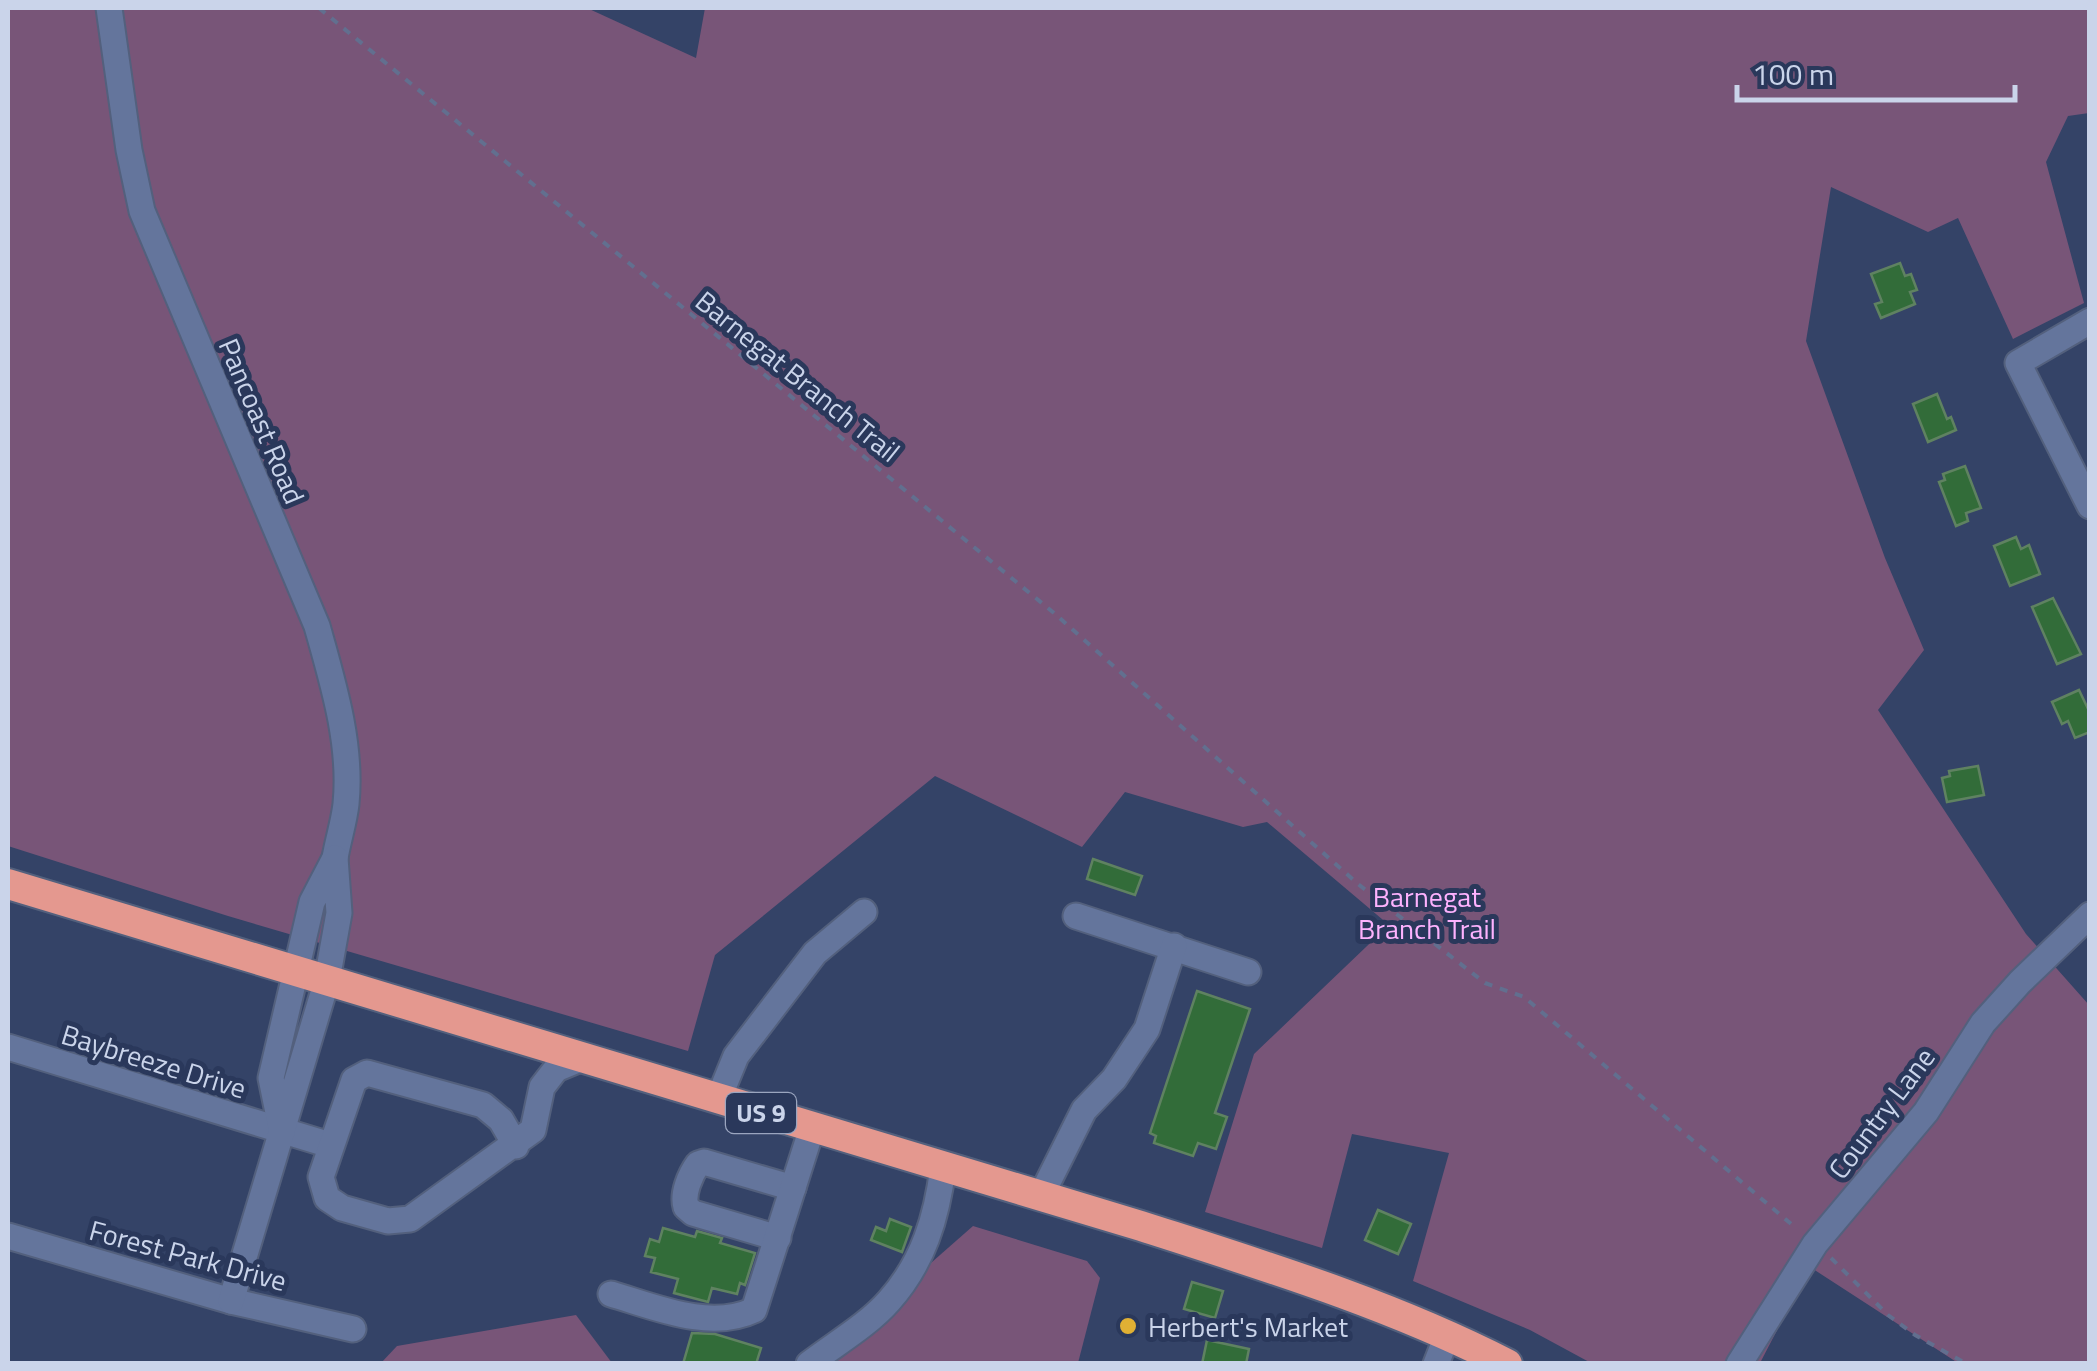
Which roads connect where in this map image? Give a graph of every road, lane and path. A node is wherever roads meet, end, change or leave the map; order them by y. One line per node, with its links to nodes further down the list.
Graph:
1 (109, 8): 5 (street, Pancoast Road)
2 (320, 8): 24 (path, Barnegat Branch Trail)
3 (2090, 321): 4 (street)
4 (2090, 506)
5 (335, 858): 11 (street, Pancoast Road); 13 (street, Pancoast Road)
6 (8, 884): 11 (highway, US 9)
7 (864, 912): 16 (street)
8 (2090, 915): 34 (street, Country Lane)
9 (1076, 916): 10 (street)
10 (1174, 946): 12 (street); 23 (street)
11 (297, 972): 13 (highway, US 9); 18 (street, Pancoast Road)
12 (1248, 972)
13 (327, 980): 15 (highway, US 9); 18 (street, Pancoast Road)
14 (8, 1047): 18 (street, Baybreeze Drive)
15 (580, 1058): 16 (highway, US 9); 20 (street)
16 (718, 1100): 17 (highway, US 9)
17 (812, 1128): 21 (highway, US 9); 22 (street)
18 (282, 1132): 19 (street, Baybreeze Drive); 29 (street, Pancoast Road)
19 (330, 1144): 20 (street); 20 (street)
20 (516, 1146)
21 (944, 1167): 23 (highway, US 9); 32 (street)
22 (793, 1188): 26 (street); 26 (street)
23 (1041, 1196): 31 (highway, US 9)
24 (1803, 1234)
25 (8, 1236): 29 (street, Forest Park Drive)
26 (778, 1238): 28 (street)
27 (1826, 1254): 35 (path)
28 (611, 1294)
29 (230, 1301): 30 (street, Forest Park Drive)
30 (353, 1329)
31 (1441, 1350): 33 (highway, US 9)
32 (809, 1364)
33 (1507, 1364)
34 (1739, 1364)
35 (1967, 1364)

